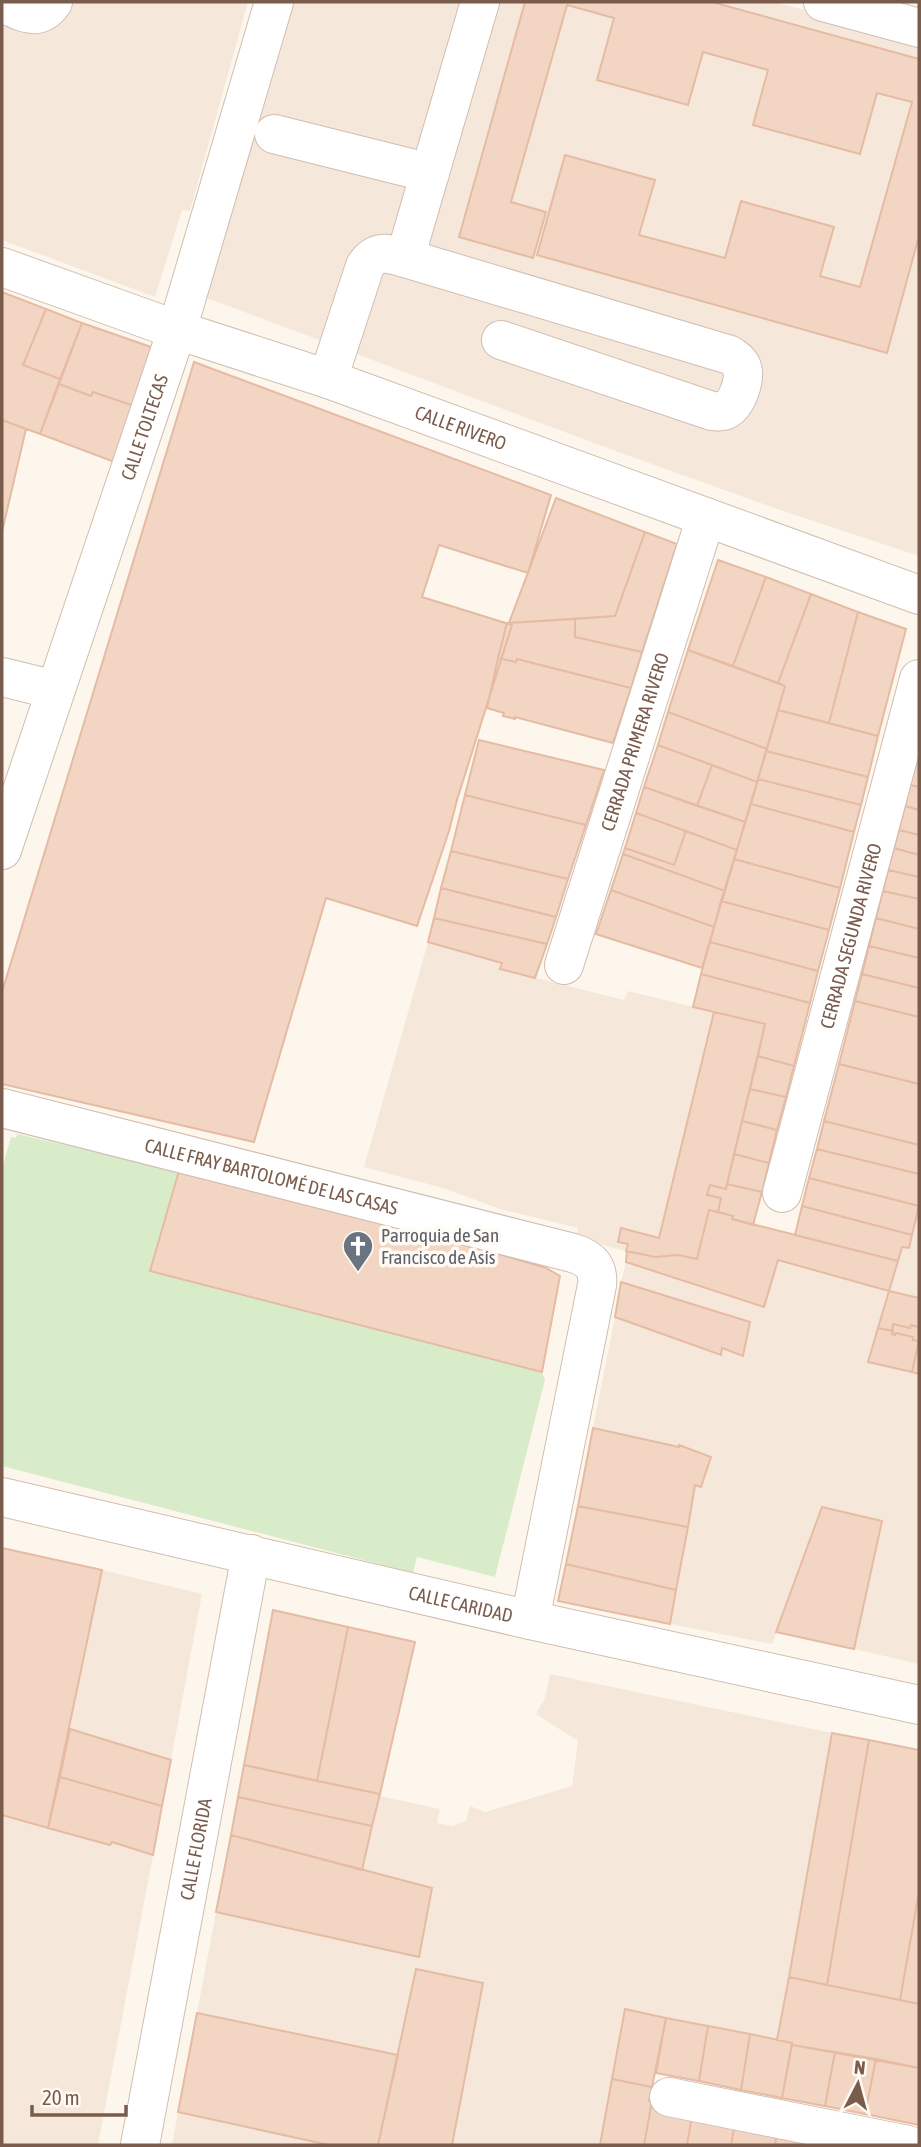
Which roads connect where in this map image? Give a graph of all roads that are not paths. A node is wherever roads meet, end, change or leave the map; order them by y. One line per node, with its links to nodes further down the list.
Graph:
1 (53, 2): 5 (street)
2 (274, 2): 11 (street, CALLE TOLTECAS)
3 (480, 2): 8 (street)
4 (823, 2): 6 (street)
5 (2, 3)
6 (919, 28)
7 (274, 134): 8 (street)
8 (430, 173): 9 (street)
9 (405, 258): 12 (street); 13 (street)
10 (2, 267): 11 (street, CALLE RIVERO)
11 (177, 330): 13 (street, CALLE RIVERO); 18 (street, CALLE TOLTECAS)
12 (500, 340)
13 (328, 379): 14 (street, CALLE RIVERO)
14 (706, 517): 15 (street, CALLE RIVERO); 20 (street, CERRADA PRIMERA RIVERO)
15 (919, 595)
16 (2, 677): 18 (street)
17 (919, 678): 22 (street, CERRADA SEGUNDA RIVERO)
18 (55, 690): 19 (street, CALLE TOLTECAS)
19 (2, 850)
20 (564, 964)
21 (2, 1108): 25 (street, CALLE FRAY BARTOLOMÉ DE LAS CASAS)
22 (782, 1193)
23 (2, 1497): 24 (street, CALLE CARIDAD)
24 (251, 1553): 25 (street, CALLE CARIDAD); 28 (street, CALLE FLORIDA)
25 (530, 1620): 26 (street, CALLE CARIDAD)
26 (919, 1705)
27 (669, 2097): 29 (street)
28 (140, 2145)
29 (908, 2145)

